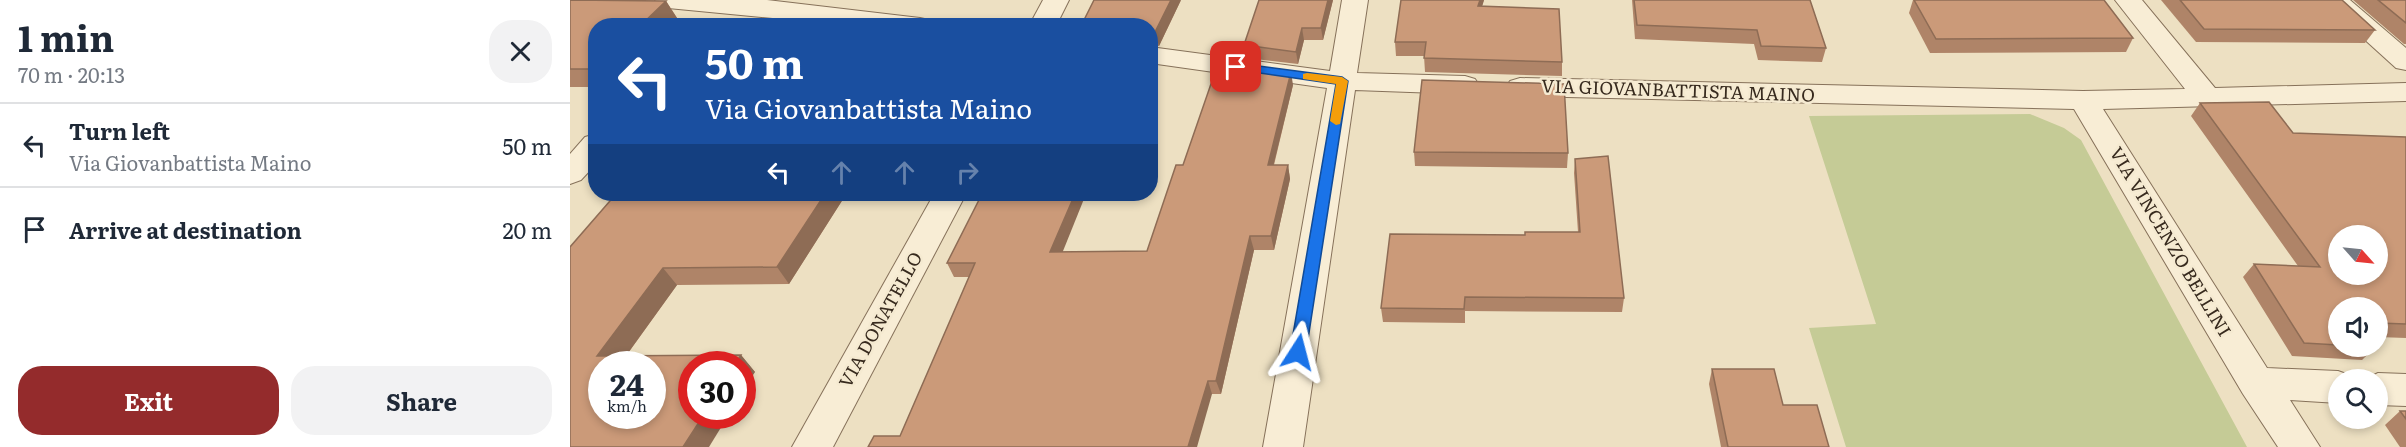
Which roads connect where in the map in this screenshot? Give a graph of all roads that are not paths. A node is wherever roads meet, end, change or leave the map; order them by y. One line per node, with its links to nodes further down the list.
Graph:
1 (668, 0): 6 (street)
2 (1056, 0): 9 (street)
3 (1355, 0): 12 (street)
4 (2128, 0): 14 (street)
5 (2334, 0): 11 (street)
6 (729, 2): 7 (street); 8 (street)
7 (713, 18)
8 (856, 18)
9 (1046, 18)
10 (1158, 56): 12 (street, VIA GIOVANBATTISTA MAINO)
11 (2406, 62)
12 (1342, 81): 15 (street, VIA GIOVANBATTISTA MAINO); 24 (street)
13 (2406, 92): 14 (street, VIA GIOVANBATTISTA MAINO)
14 (2207, 97): 15 (street, VIA GIOVANBATTISTA MAINO)
15 (2083, 100): 19 (street, VIA VINCENZO BELLINI)
16 (588, 153): 17 (street)
17 (570, 173)
18 (946, 201): 23 (street, VIA DONATELLO)
19 (2256, 383): 20 (street); 25 (street, VIA VINCENZO BELLINI)
20 (2328, 387)
21 (2388, 389): 22 (street)
22 (2406, 390)
23 (812, 447)
24 (1283, 447)
25 (2300, 447)

